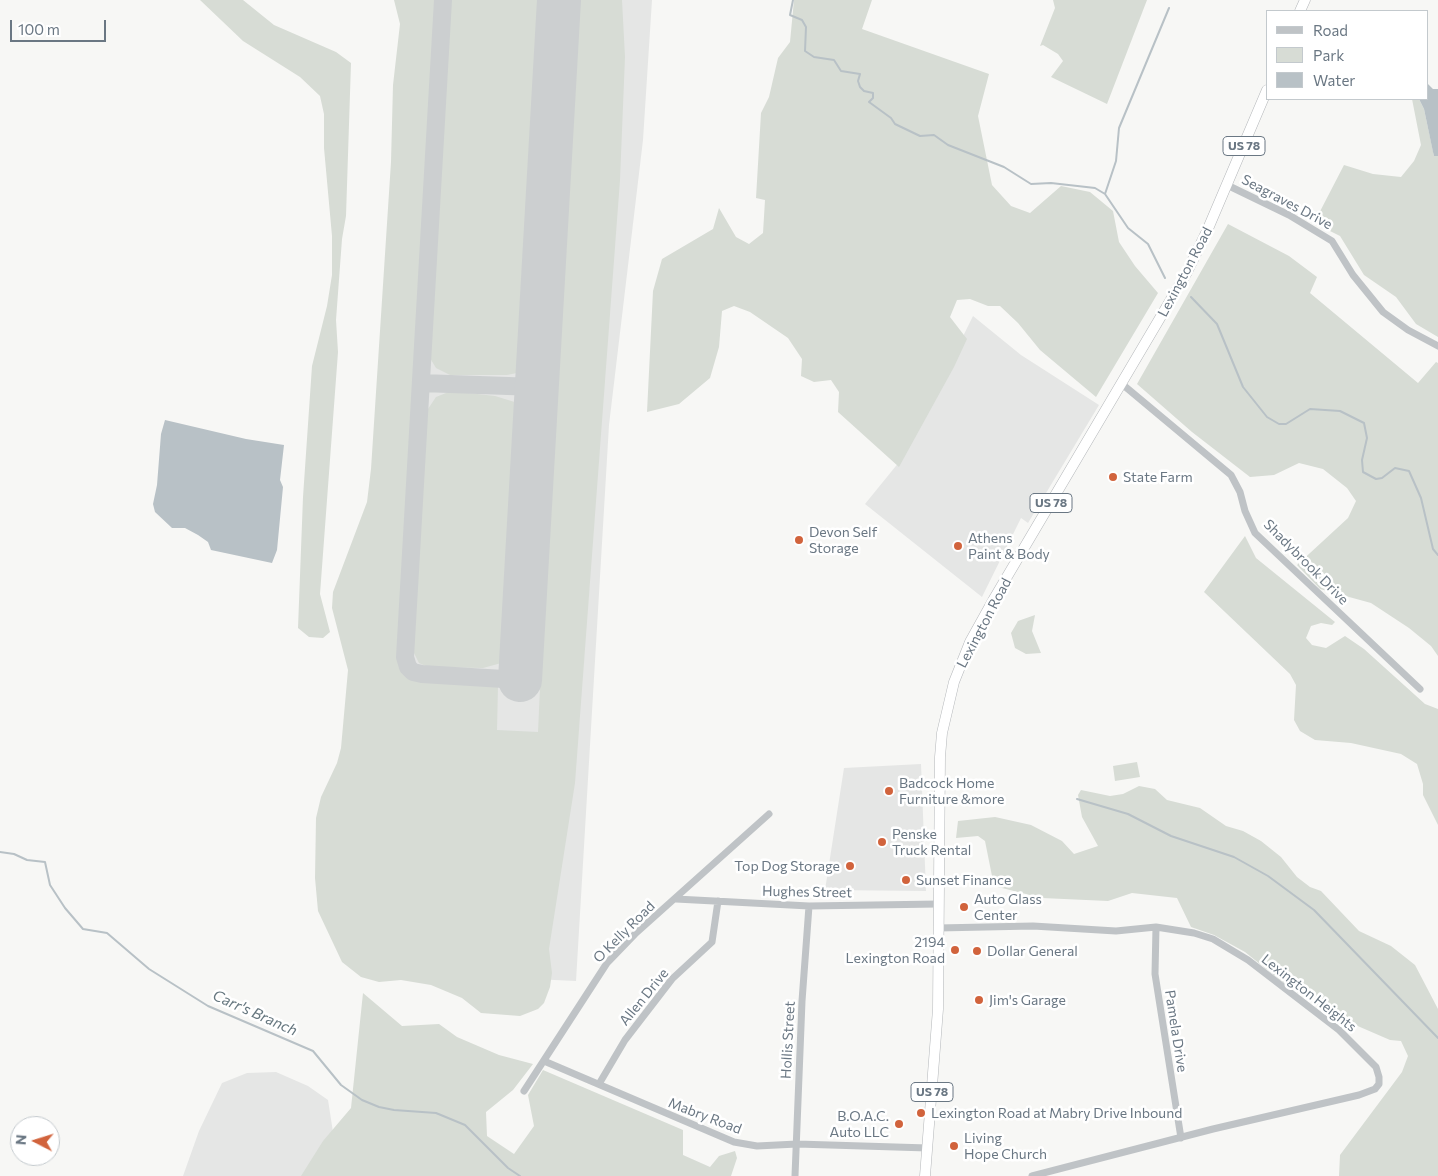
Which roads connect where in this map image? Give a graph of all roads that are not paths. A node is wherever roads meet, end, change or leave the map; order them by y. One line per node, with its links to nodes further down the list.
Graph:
1 (1266, 92): 2 (highway, US 78)
2 (1227, 184): 3 (street, Seagraves Drive); 4 (highway, Lexington Road / US 78)
3 (1438, 346)
4 (1122, 384): 5 (street, Shadybrook Drive); 9 (highway, Lexington Road / US 78)
5 (1420, 689)
6 (769, 814): 7 (street, O Kelly Road)
7 (676, 899): 8 (street, Hughes Street); 13 (street, O Kelly Road)
8 (718, 902): 10 (street, Hughes Street); 14 (street, Allen Drive)
9 (938, 904): 10 (street, Hughes Street); 12 (highway, Lexington Road / US 78)
10 (809, 906): 17 (street, Hollis Street)
11 (1156, 927): 12 (street, Lexington Heights); 16 (street, Pamela Drive); 16 (street, Lexington Heights)
12 (938, 928): 18 (highway, Lexington Road / US 78)
13 (544, 1060): 14 (street, Mabry Road); 15 (street, O Kelly Road)
14 (599, 1084): 17 (street, Mabry Road)
15 (524, 1091)
16 (1181, 1138): 21 (street, Lexington Heights)
17 (797, 1144): 18 (street, Mabry Road); 19 (street, Hollis Street)
18 (928, 1148): 20 (highway, Lexington Road / US 78)
19 (795, 1176)
20 (925, 1176)
21 (1032, 1176)

